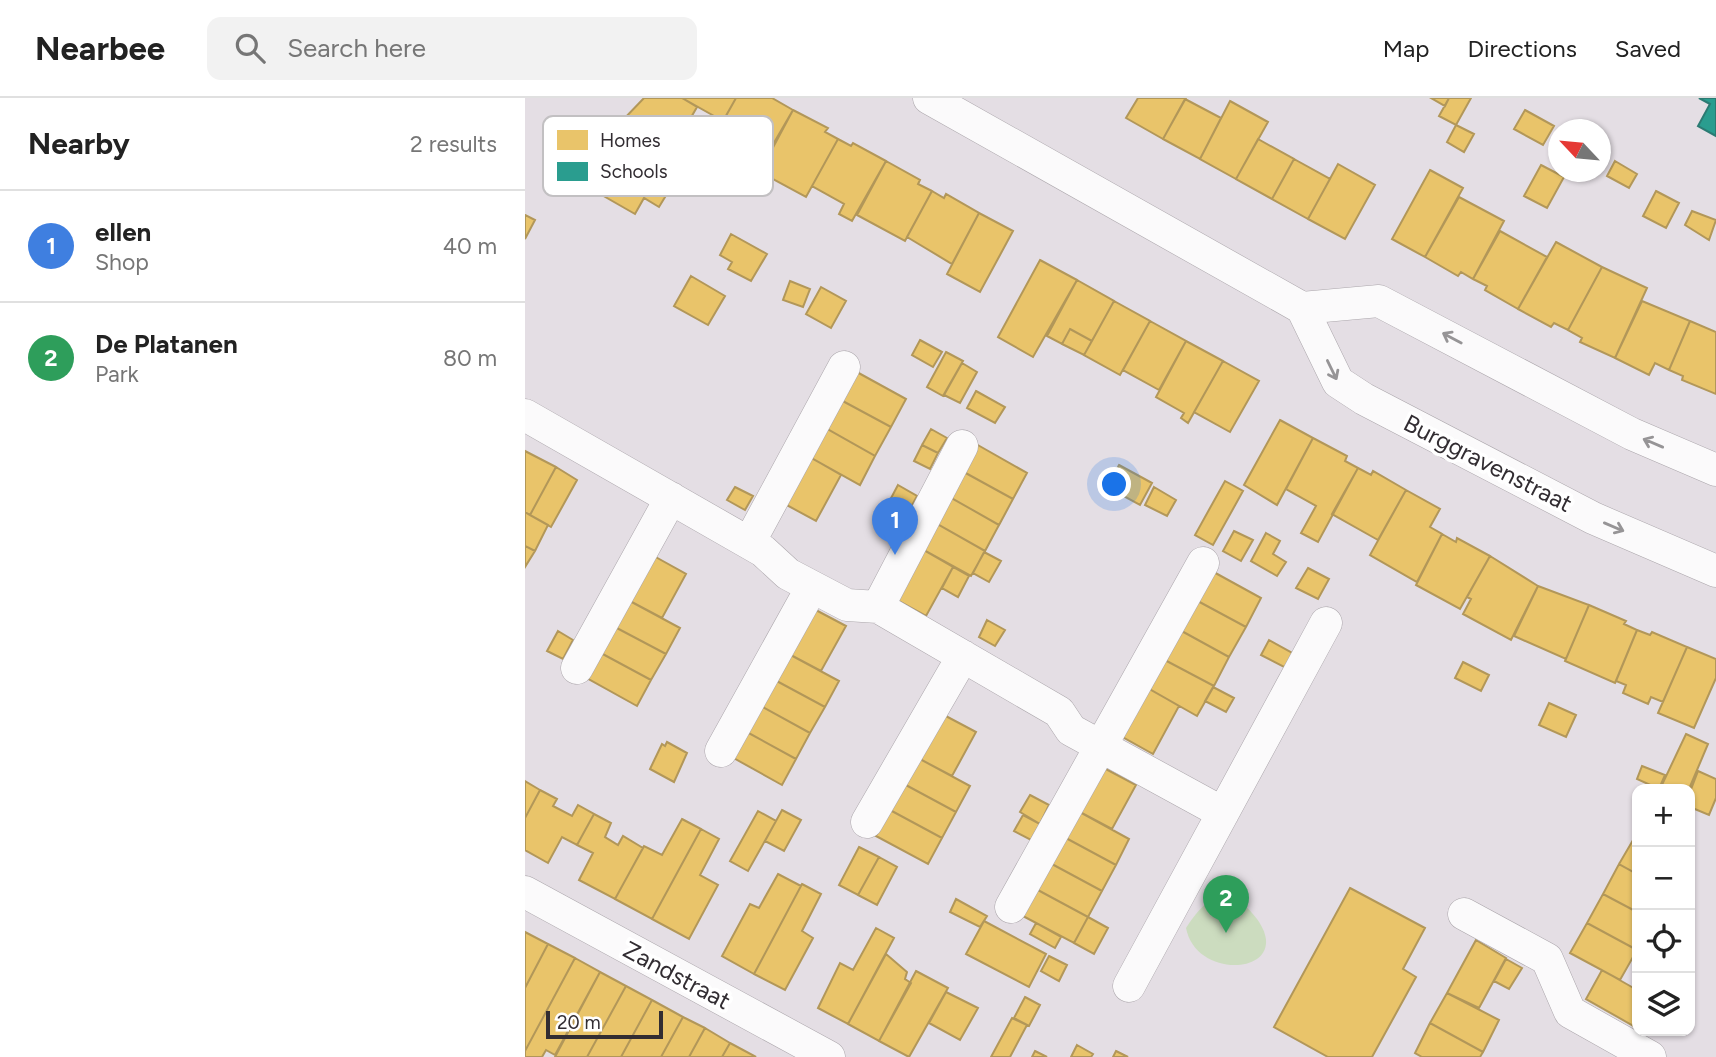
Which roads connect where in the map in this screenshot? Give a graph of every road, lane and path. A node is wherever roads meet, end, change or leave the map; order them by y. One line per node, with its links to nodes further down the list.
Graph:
1 (929, 98): 2 (street)
2 (1302, 308): 6 (street, one-way to 2); 10 (street, Burggravenstraat, one-way to 10)
3 (843, 367): 8 (street)
4 (527, 420): 7 (street)
5 (962, 446): 12 (street)
6 (1716, 470)
7 (671, 498): 8 (street); 15 (street)
8 (749, 543): 11 (street)
9 (1203, 563): 16 (street)
10 (1716, 571)
11 (812, 587): 12 (street); 17 (street)
12 (878, 607): 14 (street)
13 (1326, 622): 18 (street)
14 (963, 656): 16 (street); 19 (street)
15 (577, 668)
16 (1101, 746): 18 (street); 21 (street)
17 (721, 751)
18 (1223, 813): 23 (street)
19 (867, 822)
20 (525, 892): 24 (street, Zandstraat)
21 (1011, 907)
22 (1464, 914): 25 (street)
23 (1129, 986)
24 (829, 1057)
25 (1650, 1057)

